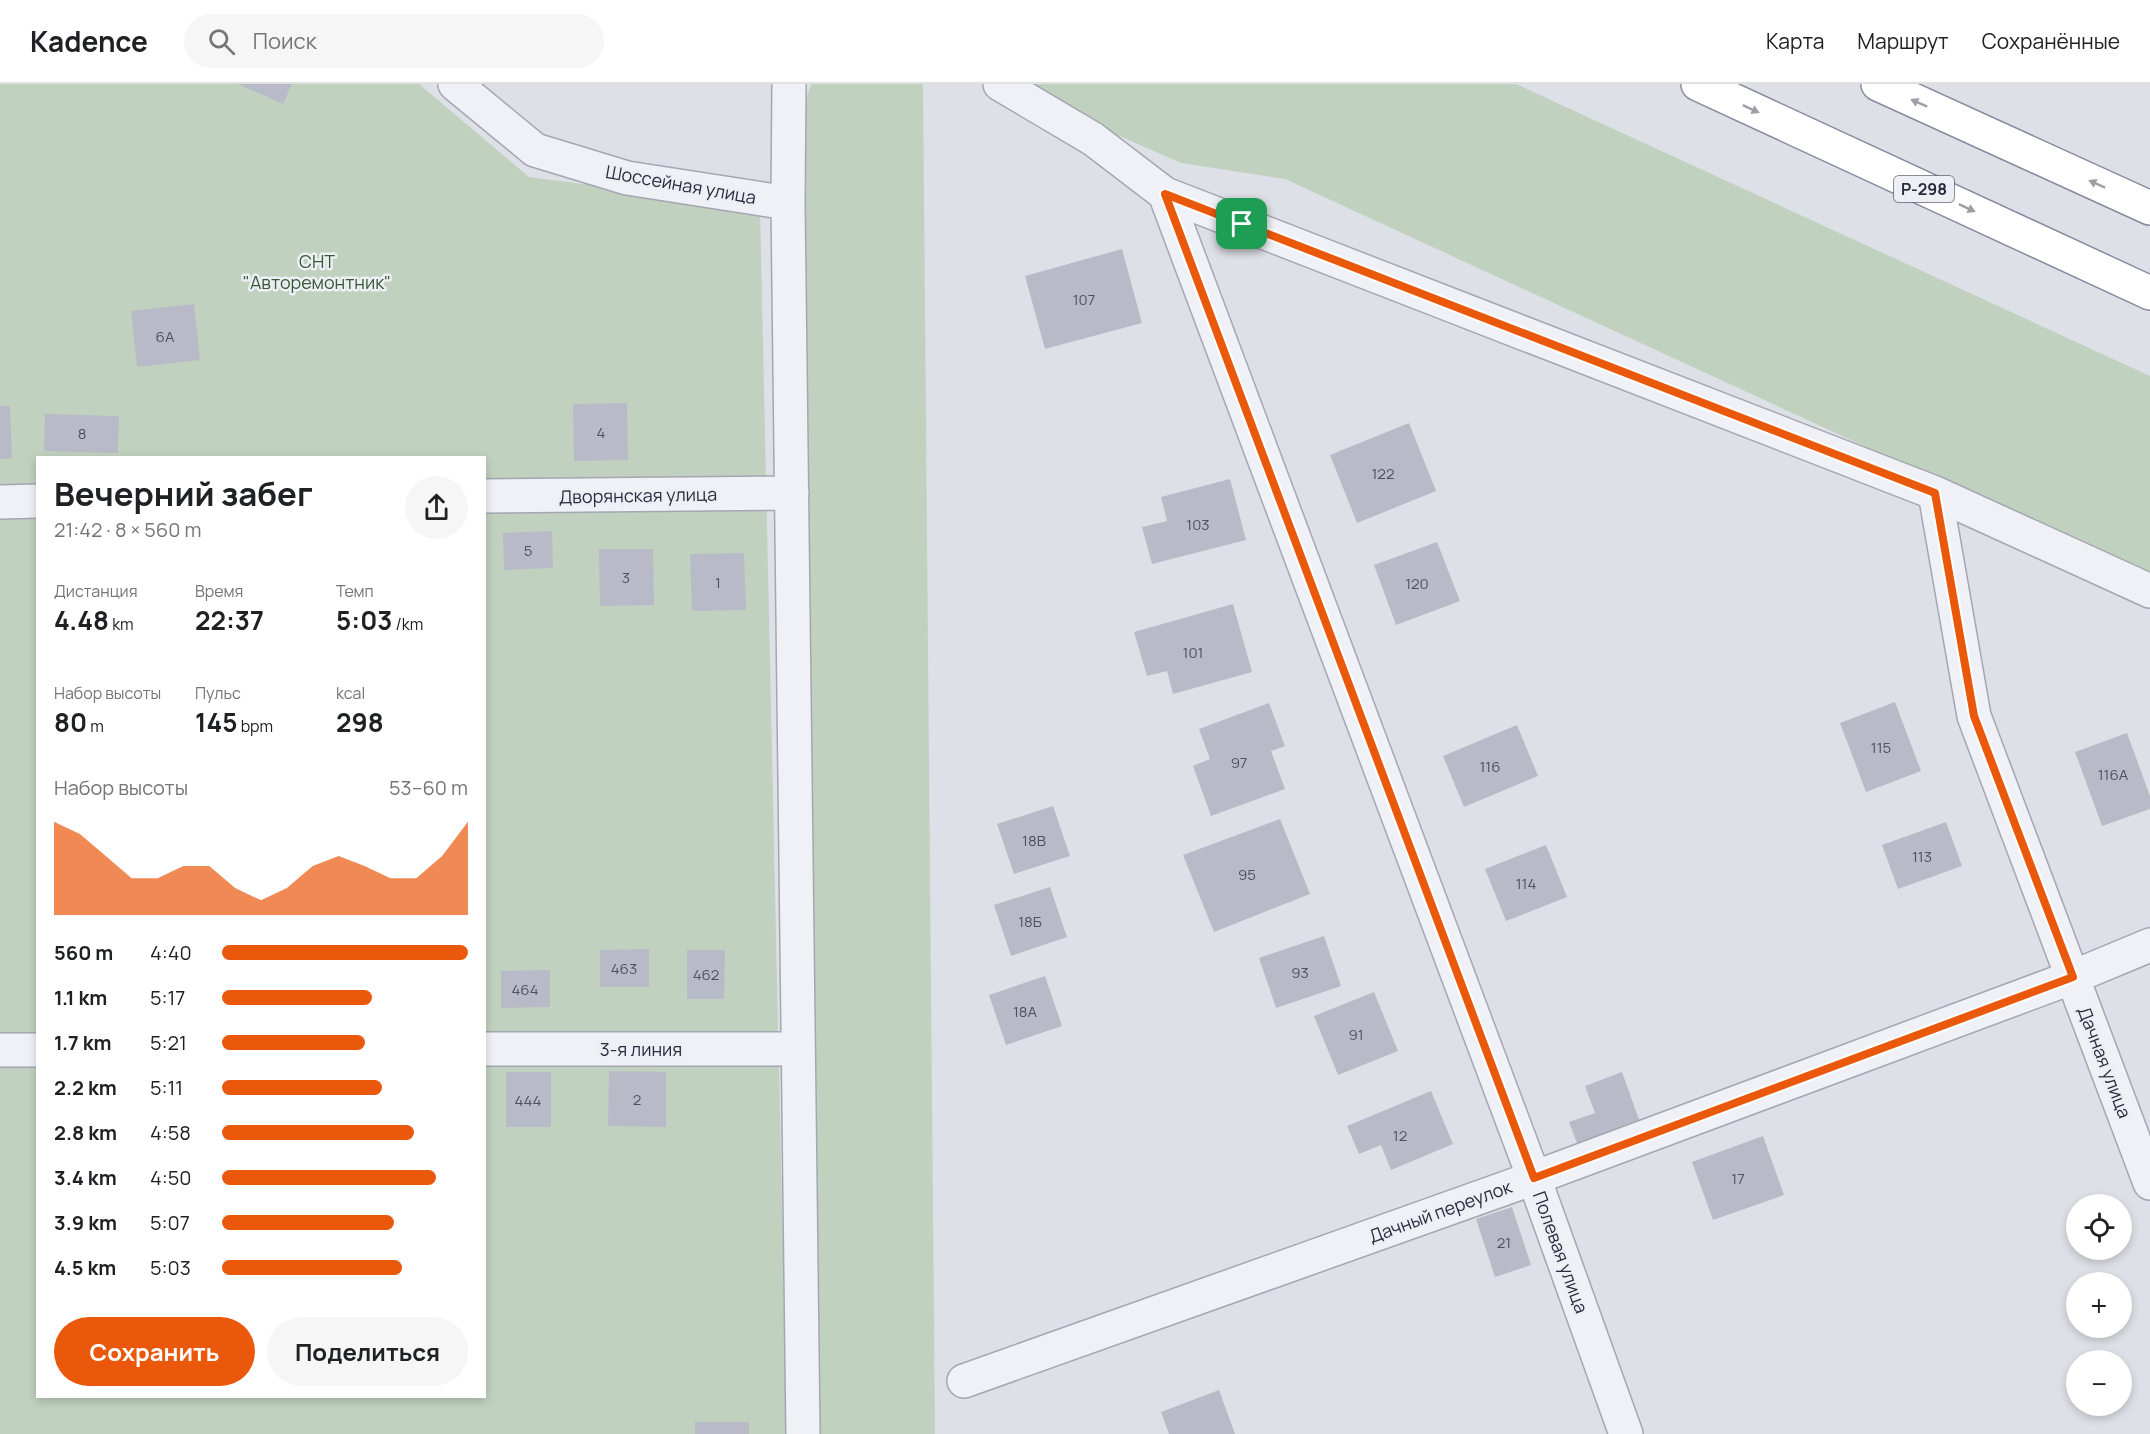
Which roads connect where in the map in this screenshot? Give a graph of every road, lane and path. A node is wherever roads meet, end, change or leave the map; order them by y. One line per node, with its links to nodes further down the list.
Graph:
1 (455, 84): 7 (street, Шоссейная улица)
2 (789, 84): 7 (street)
3 (999, 84): 6 (street)
4 (1698, 84): 9 (highway, Р-298, one-way to 9)
5 (1878, 84): 8 (highway, one-way to 5)
6 (1165, 194): 11 (street); 22 (street, Полевая улица)
7 (788, 203): 10 (street)
8 (2150, 208)
9 (2150, 293)
10 (792, 493): 12 (street, Дворянская улица); 19 (street)
11 (1935, 493): 15 (street); 17 (street, Дачная улица)
12 (486, 496)
13 (36, 501): 14 (street)
14 (0, 502)
15 (2150, 591)
16 (2150, 945): 17 (street, Дачный переулок)
17 (2073, 977): 22 (street, Дачный переулок); 23 (street, Дачная улица)
18 (486, 1049): 19 (street, 3-я линия)
19 (797, 1049): 25 (street)
20 (0, 1050): 21 (street)
21 (36, 1050)
22 (1534, 1178): 24 (street, Дачный переулок); 26 (street, Полевая улица)
23 (2150, 1183)
24 (964, 1381)
25 (803, 1434)
26 (1626, 1434)

